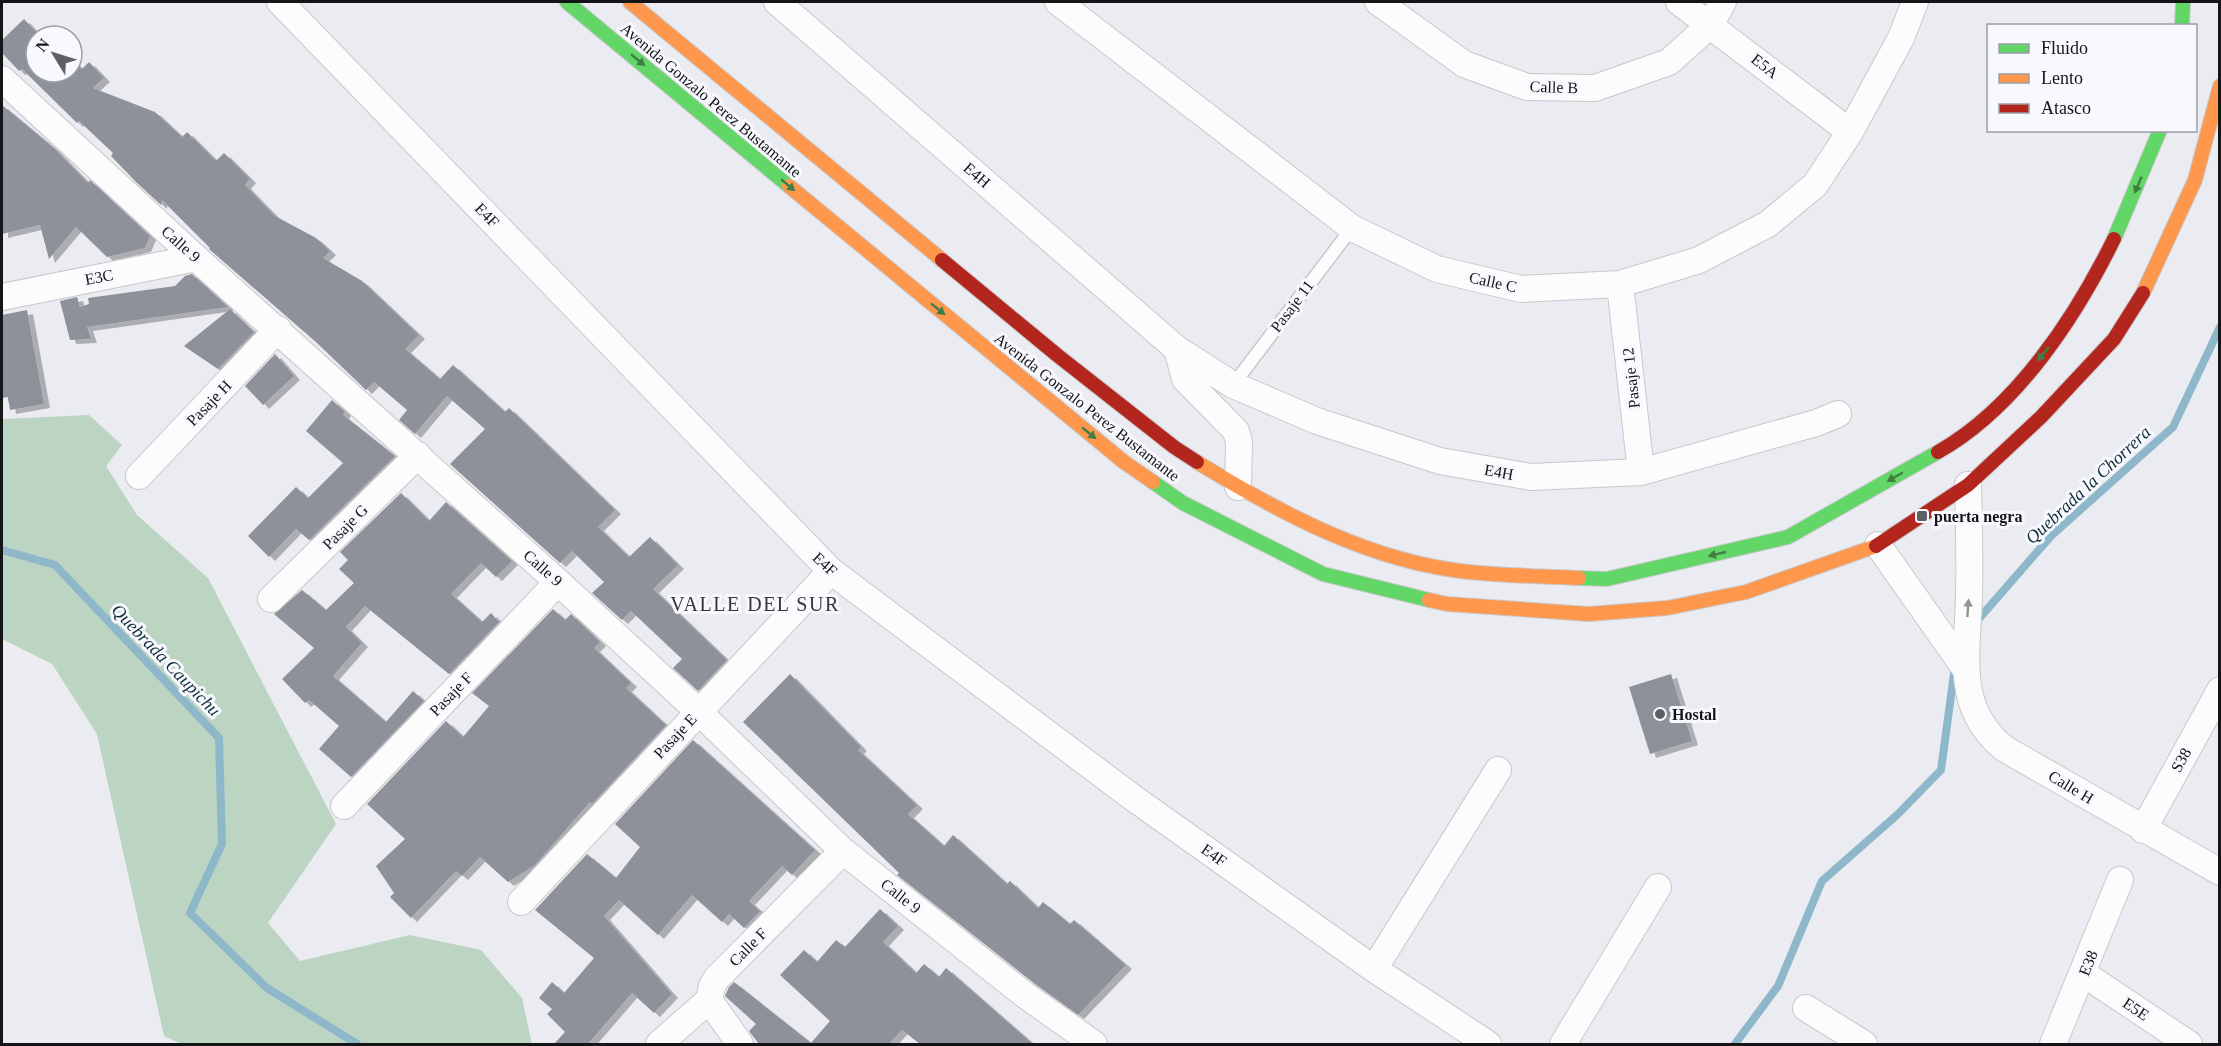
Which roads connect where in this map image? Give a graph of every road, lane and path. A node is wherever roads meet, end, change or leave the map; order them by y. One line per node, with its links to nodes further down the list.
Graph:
1 (280, 2): 31 (street, E4F)
2 (567, 2): 30 (main road, Avenida Gonzalo Perez Bustamante, one-way to 30)
3 (630, 2): 29 (main road, Avenida Gonzalo Perez Bustamante)
4 (777, 2): 22 (street, E4H)
5 (1058, 2): 17 (street, Calle C)
6 (1378, 2): 12 (street, Calle B)
7 (1679, 2): 12 (street, E5A)
8 (1722, 2): 12 (street, Calle B)
9 (1915, 2): 15 (street, Calle C)
10 (2183, 2): 11 (main road)
11 (2182, 24)
12 (1710, 25): 15 (street, E5A)
13 (2, 79): 18 (street, Calle 9)
14 (2220, 86): 28 (main road, Avenida Gonzalo Perez Bustamante)
15 (1850, 132): 19 (street, Calle C)
16 (2159, 132): 29 (main road, Avenida Gonzalo Perez Bustamante, one-way to 29)
17 (1352, 228): 19 (street, Calle C); 23 (lane, Pasaje 11)
18 (196, 258): 20 (street, E3C); 21 (street, Calle 9)
19 (1620, 284): 26 (street, Pasaje 12)
20 (2, 297)
21 (278, 329): 25 (street, Calle 9); 27 (street, Pasaje H)
22 (1177, 349): 23 (street, E4H); 29 (street)
23 (1233, 385): 26 (street, E4H)
24 (1838, 414): 26 (street, E4H)
25 (418, 455): 32 (street, Calle 9); 33 (street, Pasaje G)
26 (1641, 472)
27 (139, 476)
28 (1968, 485): 30 (main road, Avenida Gonzalo Perez Bustamante); 34 (street, Calle H, one-way to 28)
29 (1238, 488)
30 (1878, 545): 34 (street, Calle H)
31 (831, 571): 36 (street, Pasaje E); 45 (street, E4F)
32 (558, 582): 36 (street, Calle 9); 38 (street, Pasaje F)
33 (272, 599)
34 (1964, 667): 39 (street, Calle H)
35 (2220, 690): 39 (street, S38)
36 (698, 711): 40 (street, Calle 9); 44 (street, Pasaje E)
37 (1498, 770): 45 (street)
38 (344, 806)
39 (2143, 830): 41 (street, Calle H)
40 (843, 851): 47 (street, Calle F); 51 (street, Calle 9)
41 (2220, 873)
42 (2120, 880): 46 (street, E38)
43 (1658, 887): 53 (street)
44 (521, 902)
45 (1374, 969): 52 (street, E4F)
46 (2084, 974): 55 (street, E38); 56 (street, E5E)
47 (709, 1000): 49 (street, Calle F); 50 (street)
48 (1806, 1008): 54 (street)
49 (659, 1044)
50 (740, 1044)
51 (1094, 1044)
52 (1488, 1044)
53 (1563, 1044)
54 (1864, 1044)
55 (2053, 1044)
56 (2189, 1044)

